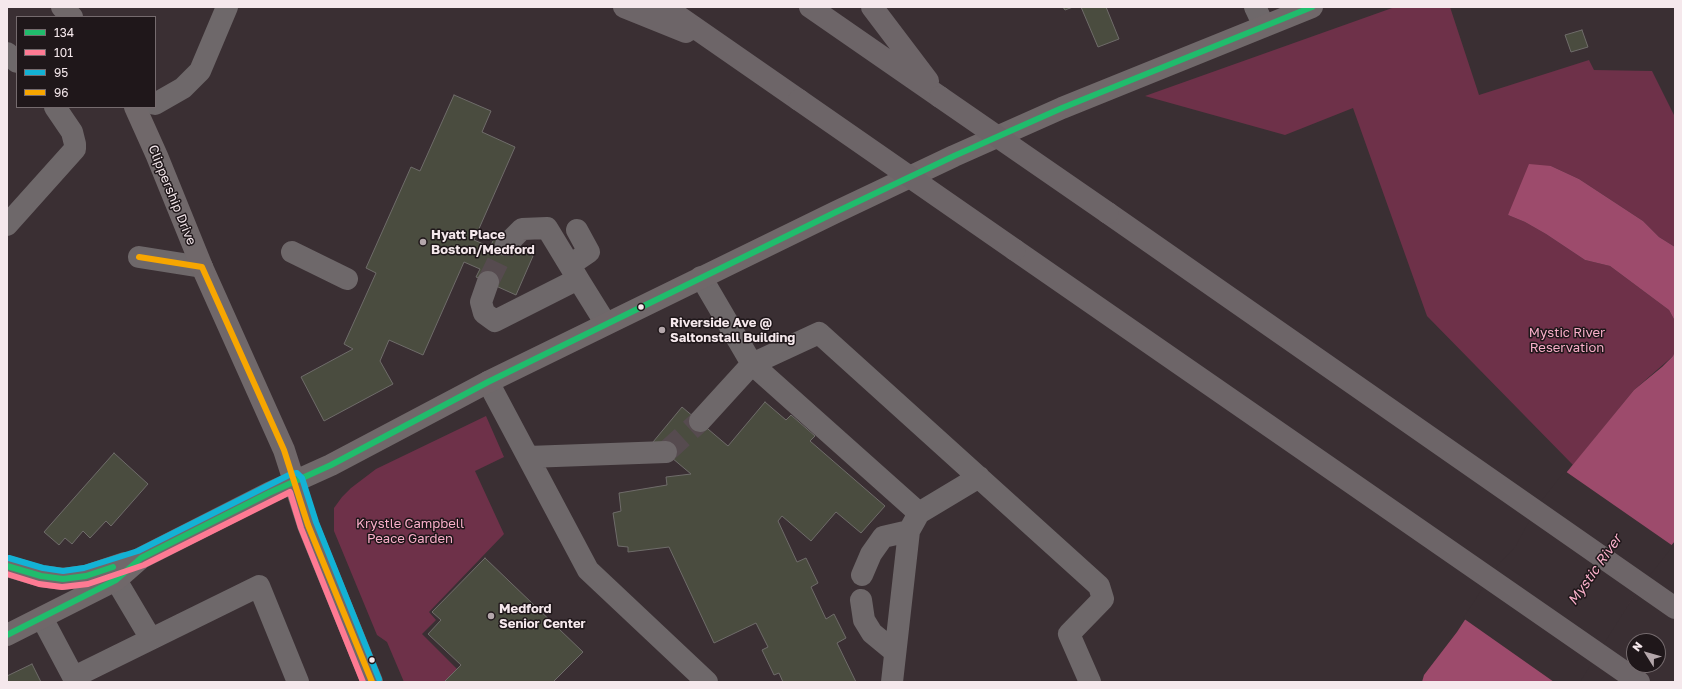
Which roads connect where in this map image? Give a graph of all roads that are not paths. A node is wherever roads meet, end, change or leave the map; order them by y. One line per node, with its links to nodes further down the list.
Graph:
1 (62, 7): 8 (main road)
2 (227, 7): 14 (lane)
3 (624, 7): 10 (highway)
4 (665, 7): 10 (highway)
5 (810, 7): 13 (highway)
6 (872, 7): 13 (highway)
7 (1312, 7): 9 (main road)
8 (71, 16)
9 (1260, 17): 24 (main road)
10 (721, 46): 52 (highway, bridge)
11 (7, 53): 12 (lane)
12 (16, 61)
13 (902, 62): 41 (highway, bridge)
14 (156, 102)
15 (56, 108): 17 (lane)
16 (144, 108): 22 (main road, Clippership Drive)
17 (7, 225)
18 (577, 230): 23 (lane)
19 (506, 245): 23 (lane)
20 (292, 252): 25 (lane)
21 (139, 257): 22 (lane)
22 (202, 267): 34 (main road, Clippership Drive)
23 (574, 272): 26 (lane); 27 (lane)
24 (701, 277): 27 (main road); 28 (lane)
25 (347, 279)
26 (488, 282)
27 (606, 324): 29 (main road)
28 (752, 364): 30 (lane); 33 (lane); 35 (lane)
29 (488, 382): 32 (lane); 34 (main road)
30 (700, 422)
31 (666, 452): 32 (lane)
32 (528, 457): 49 (lane)
33 (979, 477): 35 (lane); 51 (lane)
34 (295, 481): 36 (main road); 48 (main road, Clippership Drive)
35 (914, 522): 38 (lane); 45 (lane)
36 (141, 558): 37 (main road); 39 (main road)
37 (7, 566)
38 (862, 575)
39 (116, 580): 42 (main road); 44 (lane)
40 (861, 600): 45 (lane)
41 (1675, 608)
42 (42, 618): 43 (main road); 46 (lane)
43 (7, 635)
44 (151, 639): 46 (lane); 47 (lane)
45 (895, 652): 50 (lane)
46 (75, 680)
47 (298, 682)
48 (372, 682)
49 (707, 682)
50 (892, 682)
51 (1090, 682)
52 (1639, 682)

